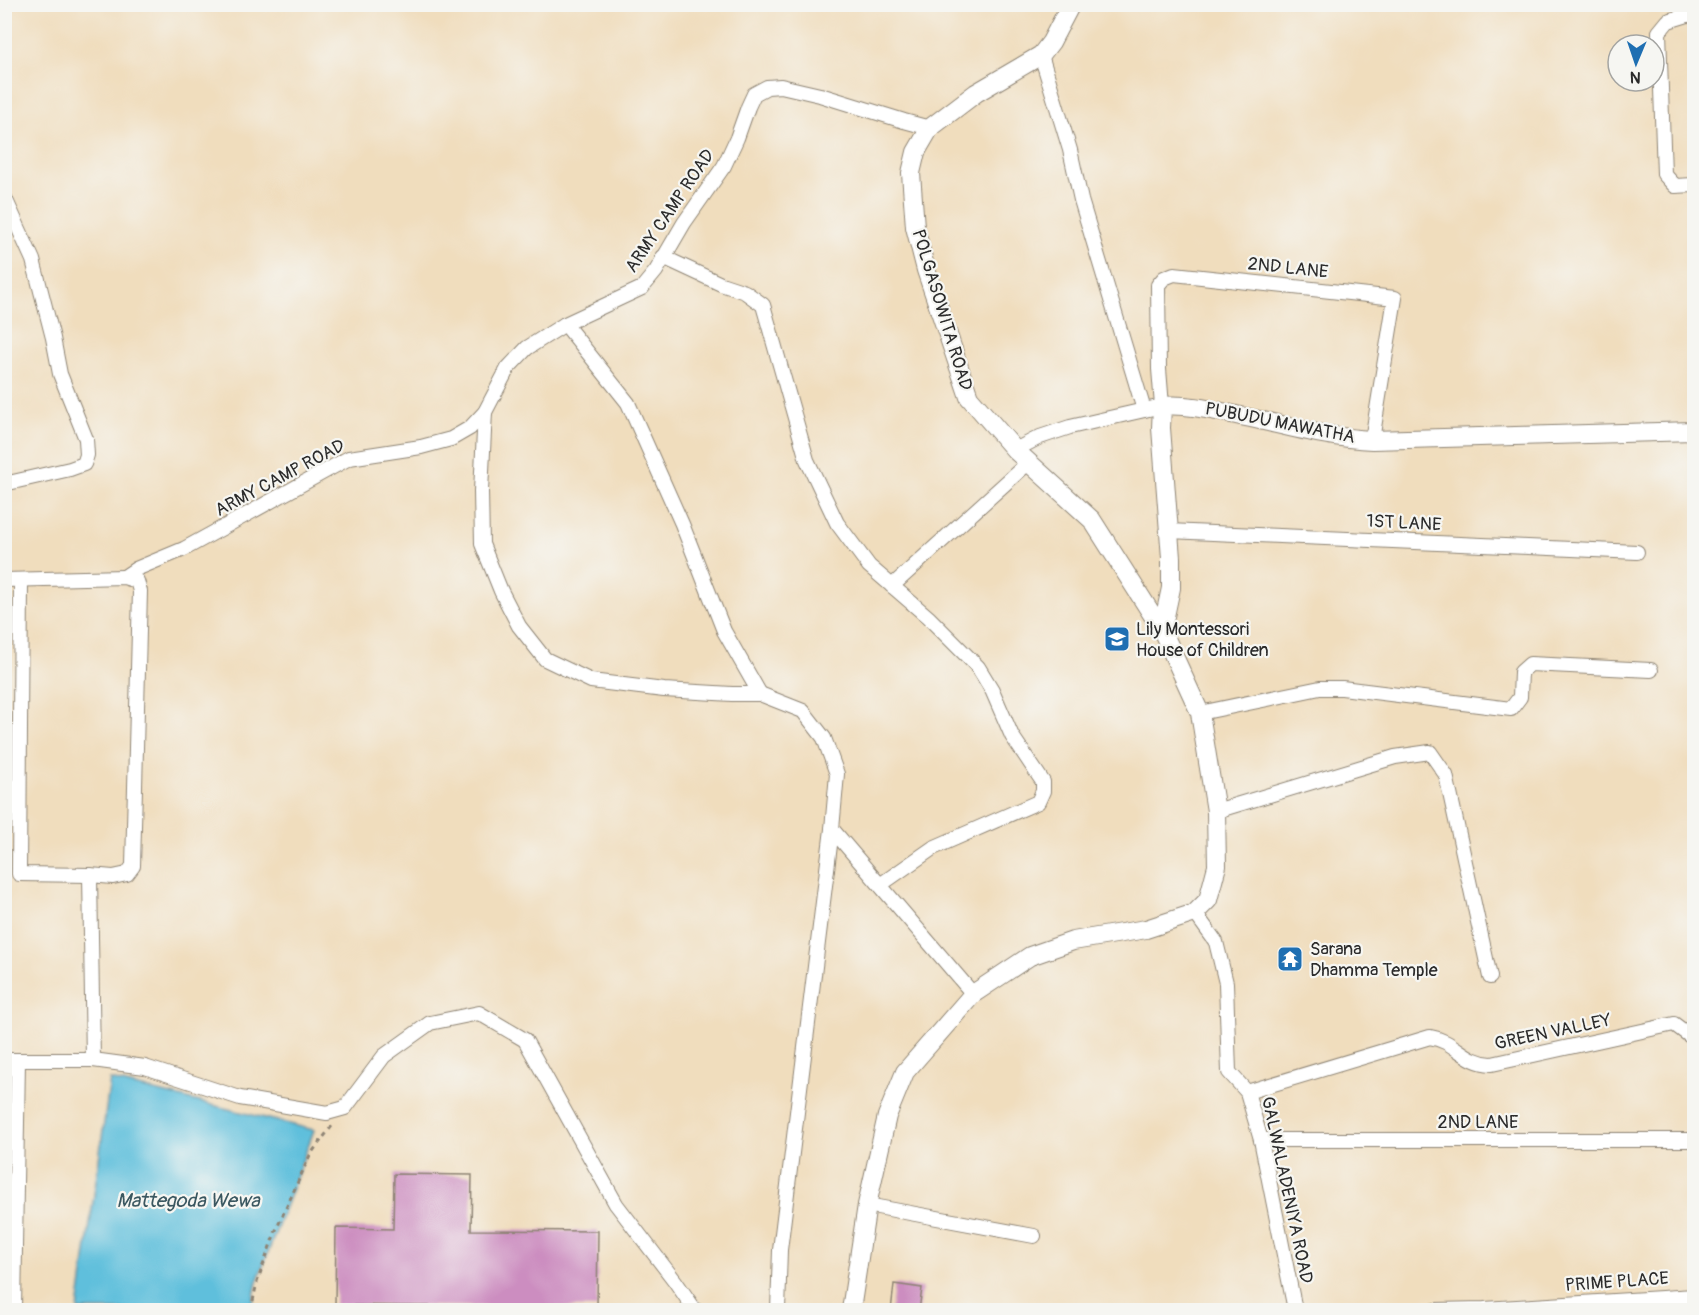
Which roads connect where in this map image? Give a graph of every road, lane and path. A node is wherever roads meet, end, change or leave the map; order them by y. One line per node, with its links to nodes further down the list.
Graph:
1 (1071, 4): 3 (street, POLGASOWITA ROAD)
2 (1695, 13): 5 (street)
3 (1041, 55): 4 (street, POLGASOWITA ROAD); 10 (street)
4 (930, 128): 7 (street, ARMY CAMP ROAD); 14 (street, POLGASOWITA ROAD)
5 (1695, 185)
6 (4, 196): 15 (street)
7 (663, 257): 8 (street, ARMY CAMP ROAD); 21 (street)
8 (566, 324): 11 (street, ARMY CAMP ROAD); 24 (street)
9 (1162, 406): 10 (street); 13 (street, PUBUDU MAWATHA); 13 (street, 2ND LANE); 16 (street)
10 (1144, 410): 14 (street)
11 (485, 412): 18 (street, ARMY CAMP ROAD); 24 (street)
12 (1695, 431): 13 (street, PUBUDU MAWATHA)
13 (1372, 440)
14 (1022, 456): 21 (street); 22 (street, POLGASOWITA ROAD)
15 (4, 484)
16 (1169, 531): 17 (street, 1ST LANE); 22 (street)
17 (1637, 552)
18 (124, 577): 20 (street); 29 (street)
19 (4, 580): 20 (street)
20 (21, 580): 28 (street)
21 (892, 586): 30 (street)
22 (1162, 630): 25 (street, POLGASOWITA ROAD)
23 (1651, 670): 25 (street)
24 (760, 694): 27 (street)
25 (1200, 713): 26 (street, POLGASOWITA ROAD)
26 (1216, 810): 31 (street, POLGASOWITA ROAD); 32 (street)
27 (832, 829): 30 (street); 47 (street)
28 (12, 874): 29 (street)
29 (90, 875): 36 (street)
30 (880, 885): 33 (street)
31 (1195, 913): 33 (street); 37 (street, GALWALADENIYA ROAD)
32 (1490, 978)
33 (973, 994): 41 (street)
34 (1695, 1039): 37 (street, GREEN VALLEY)
35 (11, 1060): 36 (street); 44 (street)
36 (93, 1060): 38 (street)
37 (1247, 1092): 39 (street, GALWALADENIYA ROAD)
38 (345, 1108): 45 (path); 46 (street)
39 (1261, 1140): 40 (street, 2ND LANE); 49 (street, GALWALADENIYA ROAD)
40 (1695, 1140)
41 (867, 1205): 42 (street); 48 (street)
42 (1034, 1236)
43 (1695, 1296): 50 (street, PRIME PLACE)
44 (14, 1311)
45 (251, 1311)
46 (695, 1311)
47 (778, 1311)
48 (851, 1311)
49 (1295, 1311)
50 (1434, 1311)

